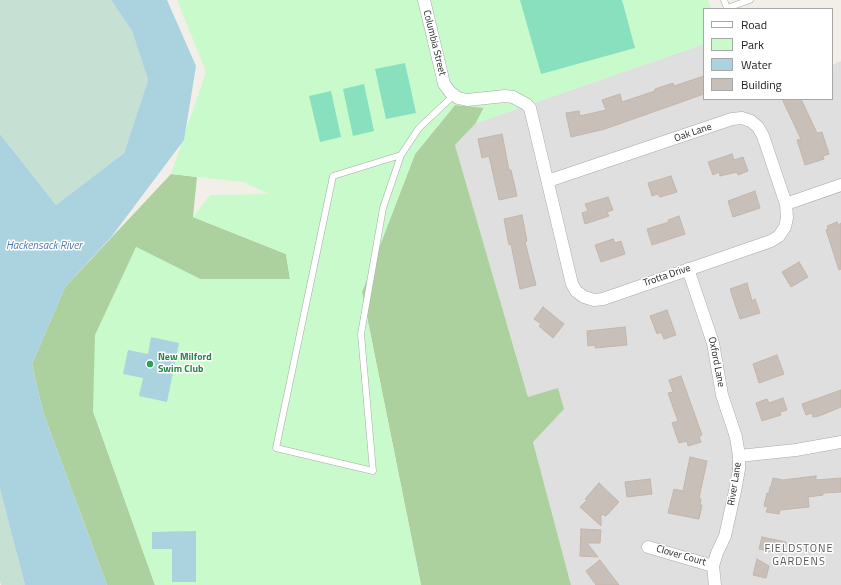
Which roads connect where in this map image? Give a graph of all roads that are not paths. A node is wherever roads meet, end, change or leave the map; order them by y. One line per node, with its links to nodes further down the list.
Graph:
1 (424, 0): 4 (street, Columbia Street)
2 (724, 0): 3 (lane)
3 (750, 0)
4 (454, 95): 5 (lane); 6 (street)
5 (401, 155): 5 (lane)
6 (548, 181): 8 (street, Oak Lane); 9 (street, Trotta Drive)
7 (841, 185): 8 (street)
8 (786, 204): 9 (street, Trotta Drive)
9 (688, 269): 11 (street, Oxford Lane)
10 (841, 442): 11 (street, River Lane)
11 (739, 456): 13 (street, River Lane)
12 (648, 547): 13 (street, Clover Court)
13 (713, 566): 14 (street)
14 (715, 585)

